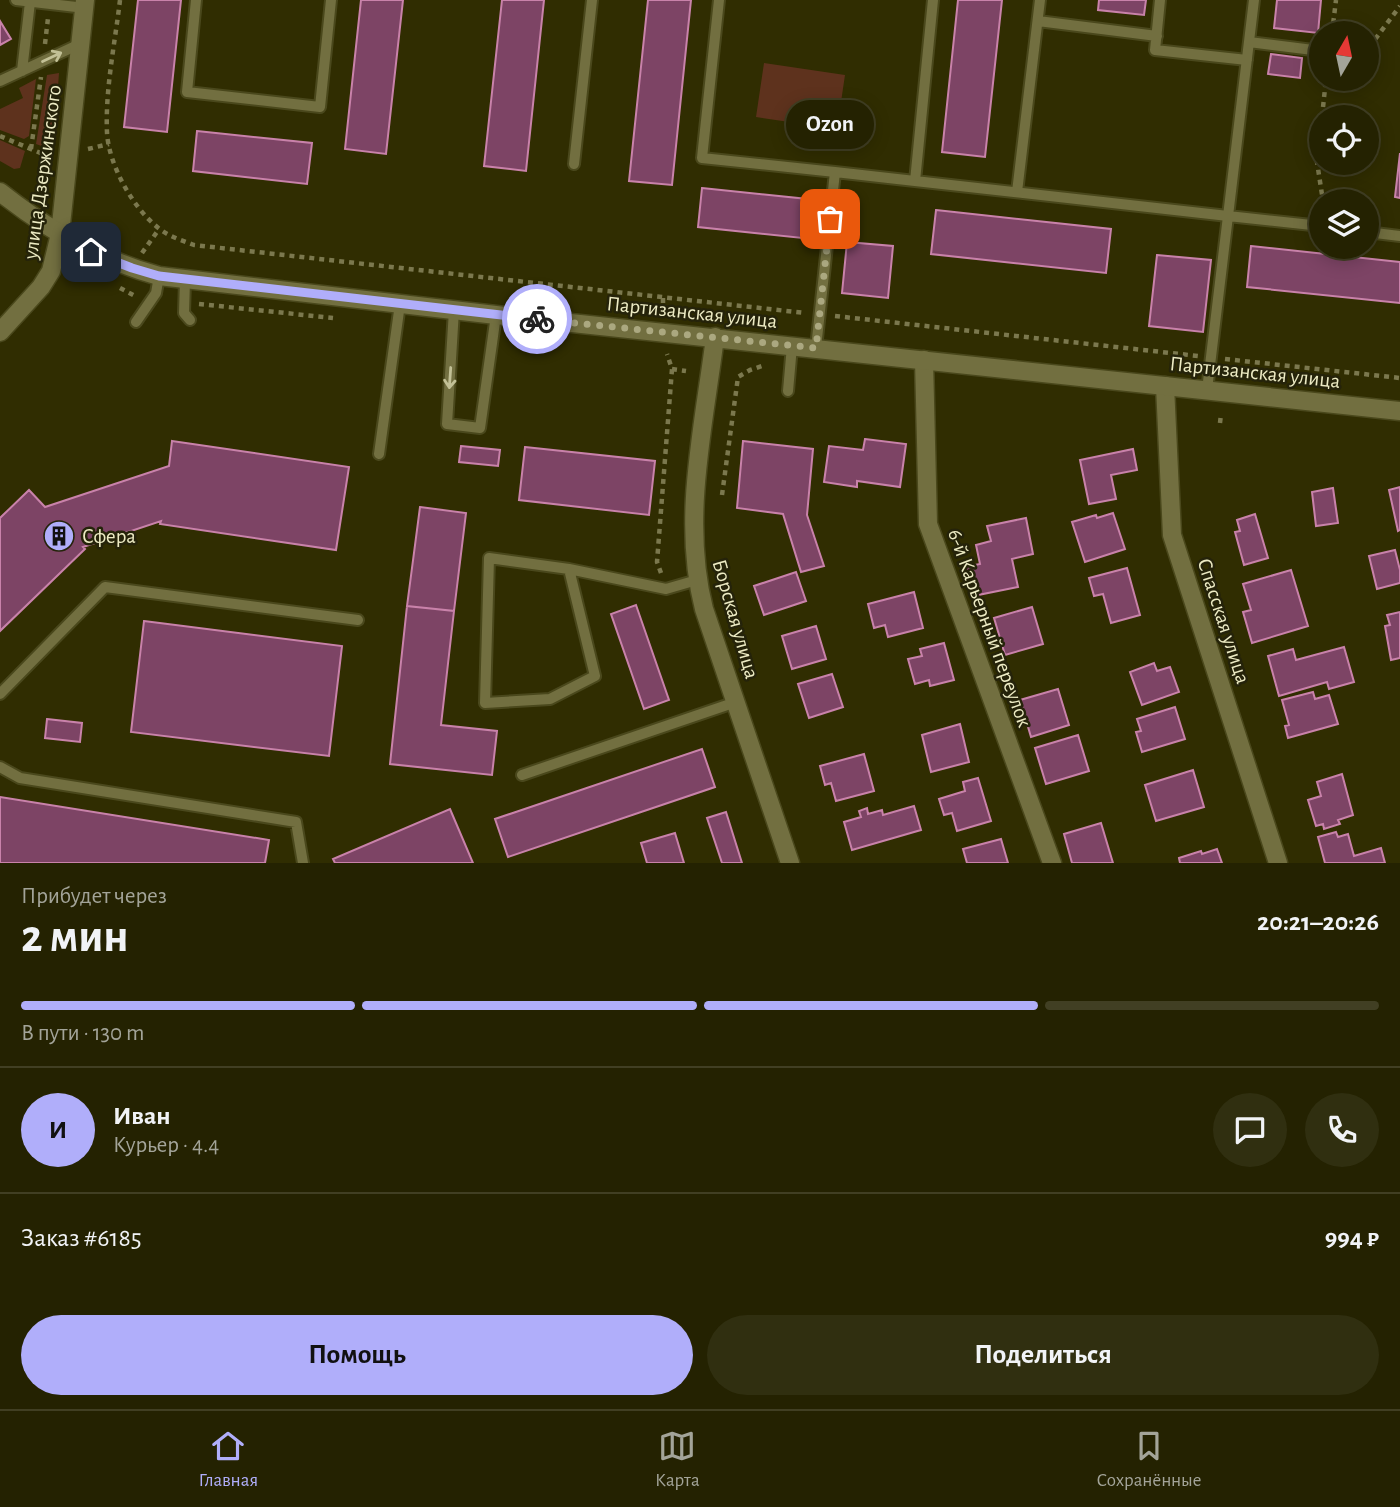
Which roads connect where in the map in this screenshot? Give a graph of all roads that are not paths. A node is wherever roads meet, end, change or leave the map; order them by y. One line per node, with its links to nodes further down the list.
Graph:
1 (16, 0): 10 (lane)
2 (196, 0): 3 (lane)
3 (331, 0)
4 (592, 0): 20 (lane)
5 (719, 0): 21 (lane)
6 (933, 0): 22 (lane)
7 (1041, 0): 12 (lane)
8 (1160, 0): 13 (lane)
9 (1254, 0): 14 (lane)
10 (30, 2): 11 (lane); 18 (lane)
11 (85, 4): 15 (street, улица Дзержинского)
12 (1038, 21): 13 (lane); 24 (lane)
13 (1157, 36): 17 (lane)
14 (1249, 42): 16 (lane); 17 (lane)
15 (82, 44): 18 (lane, one-way to 15); 28 (street, улица Дзержинского)
16 (1309, 50)
17 (1247, 60): 25 (lane)
18 (22, 71): 19 (lane)
19 (0, 81)
20 (574, 164)
21 (835, 172): 22 (lane); 40 (lane)
22 (915, 181): 24 (lane)
23 (0, 192): 28 (street, Партизанская улица)
24 (1017, 192): 25 (lane)
25 (1228, 216): 26 (lane); 43 (lane)
26 (1309, 225)
27 (1379, 233): 29 (lane)
28 (60, 234): 30 (street, Партизанская улица); 37 (street, улица Дзержинского)
29 (1400, 236)
30 (159, 276): 31 (street, Партизанская улица); 36 (lane)
31 (185, 280): 32 (street, Партизанская улица); 35 (lane)
32 (400, 304): 33 (street, Партизанская улица); 46 (lane)
33 (454, 310): 34 (street, Партизанская улица); 34 (lane, one-way to 34)
34 (496, 315): 38 (street, Партизанская улица)
35 (190, 320)
36 (136, 322)
37 (0, 332)
38 (715, 337): 39 (street, Партизанская улица); 48 (street, Борская улица)
39 (792, 346): 40 (street, Партизанская улица); 44 (lane)
40 (816, 348): 41 (street, Партизанская улица)
41 (924, 360): 42 (street, Партизанская улица); 56 (street, 6-й Карьерный переулок)
42 (1165, 386): 43 (street, Партизанская улица); 57 (street, Спасская улица)
43 (1207, 390): 45 (street, Партизанская улица)
44 (788, 391)
45 (1400, 411)
46 (379, 454)
47 (569, 569): 47 (lane); 48 (lane)
48 (697, 580): 51 (street, Борская улица)
49 (358, 621): 50 (lane)
50 (0, 694)
51 (736, 702): 53 (lane); 55 (street, Борская улица)
52 (0, 767): 54 (lane)
53 (523, 775)
54 (303, 863)
55 (790, 863)
56 (1052, 863)
57 (1278, 863)

